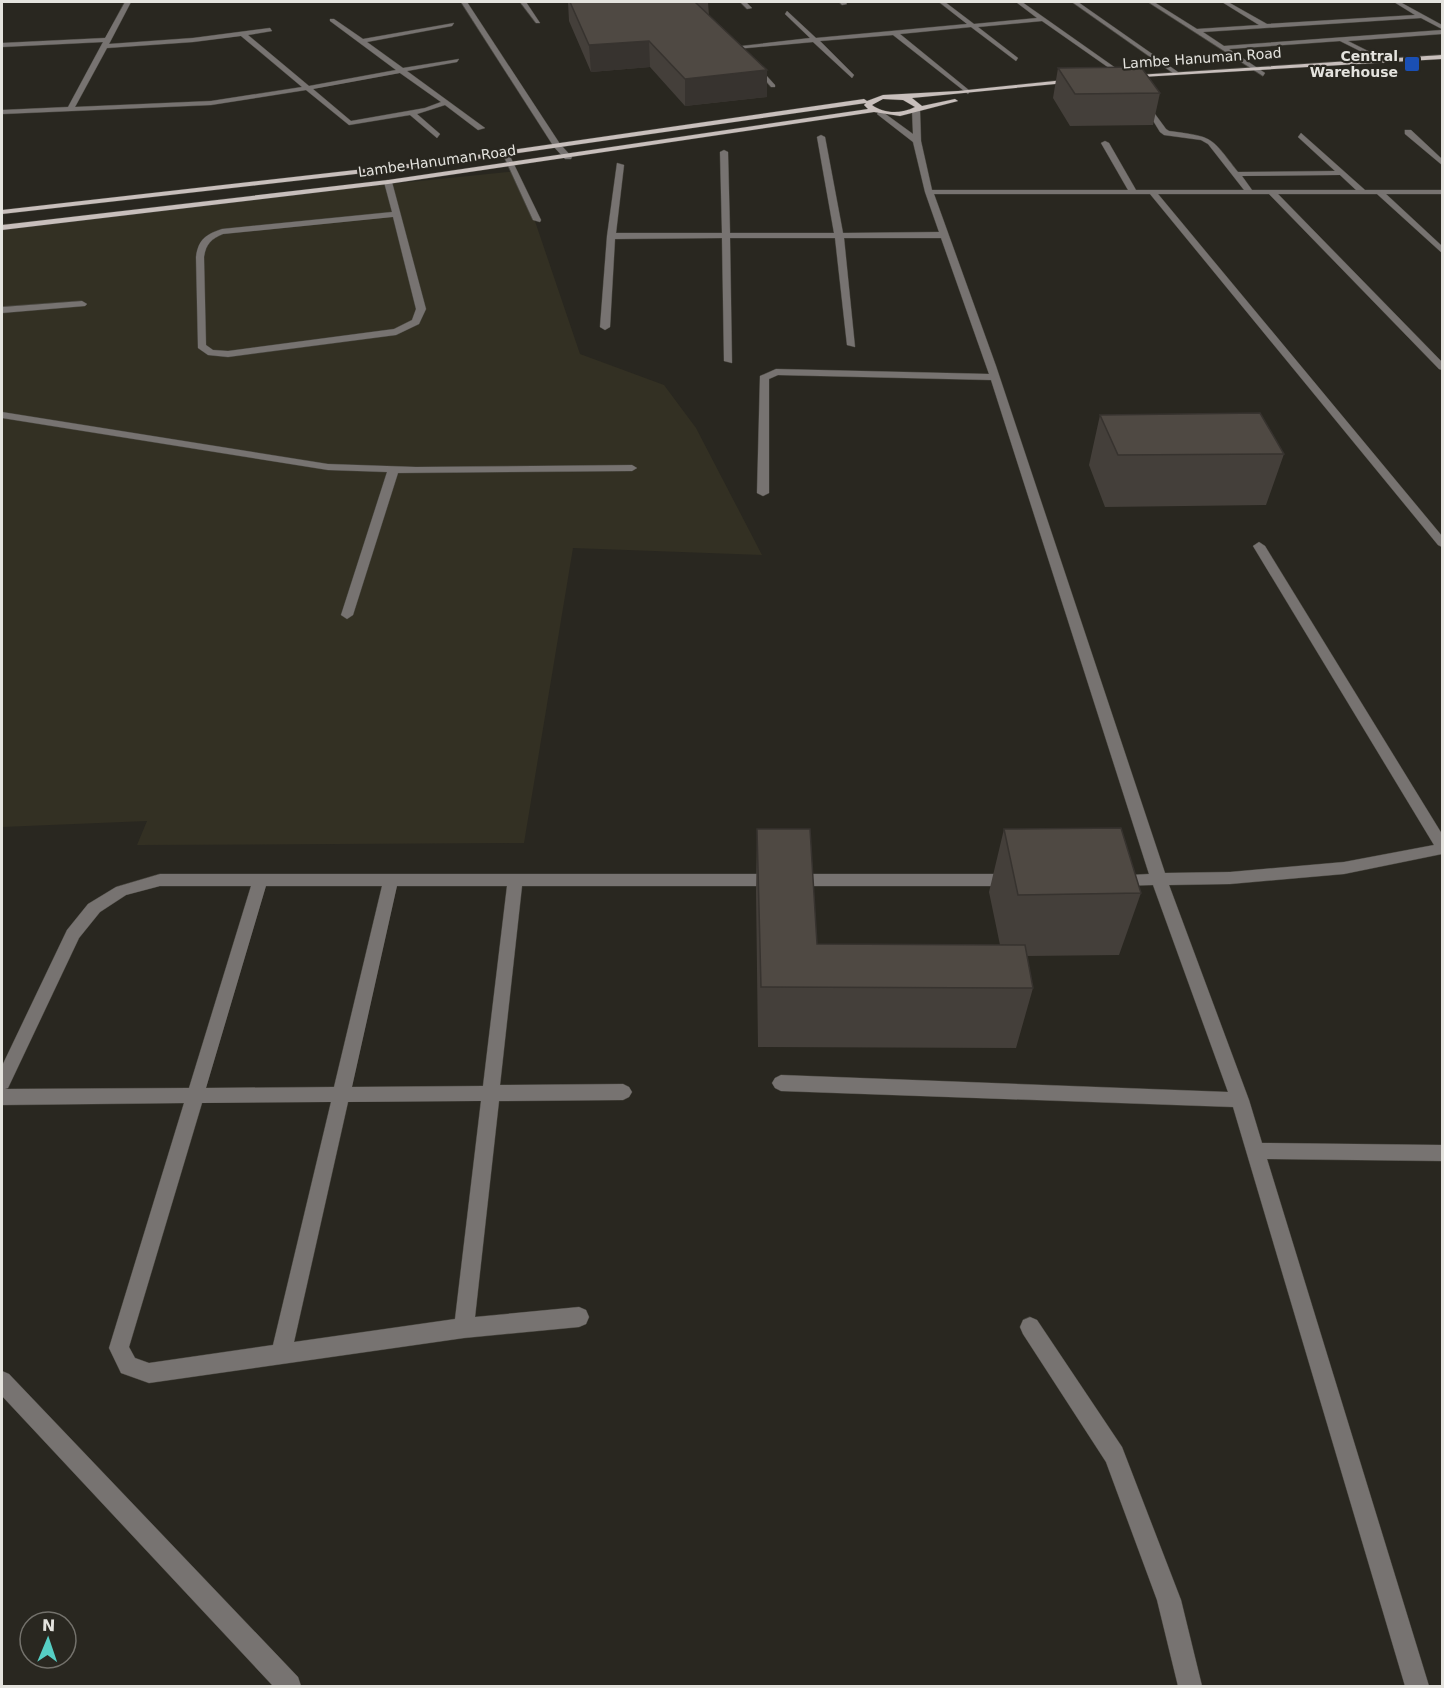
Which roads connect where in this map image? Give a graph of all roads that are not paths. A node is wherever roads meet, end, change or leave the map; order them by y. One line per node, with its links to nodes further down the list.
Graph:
1 (128, 2): 31 (street)
2 (464, 2): 70 (street)
3 (523, 2): 16 (street)
4 (743, 2): 11 (street)
5 (942, 2): 19 (street)
6 (1019, 2): 14 (street)
7 (1075, 2): 42 (street)
8 (1151, 2): 23 (street)
9 (1225, 2): 20 (street)
10 (1397, 2): 13 (street)
11 (749, 8)
12 (787, 13): 27 (street)
13 (1422, 16): 18 (street); 21 (street)
14 (1044, 19): 19 (street); 45 (street)
15 (332, 20): 30 (street)
16 (538, 22)
17 (452, 24): 30 (street)
18 (1310, 24): 20 (street); 29 (street)
19 (972, 25): 24 (street); 36 (street)
20 (1268, 27): 23 (street)
21 (1443, 27)
22 (270, 30): 26 (street)
23 (1197, 31): 34 (street)
24 (894, 32): 27 (street); 53 (street)
25 (1443, 32): 29 (street)
26 (243, 34): 31 (street); 51 (street)
27 (814, 39): 33 (street); 44 (street)
28 (729, 40): 33 (street)
29 (1342, 40): 34 (street); 38 (street)
30 (364, 41): 41 (street)
31 (105, 43): 32 (street); 58 (street)
32 (2, 45)
33 (736, 47): 50 (street)
34 (1222, 48): 40 (street)
35 (1443, 57): 38 (main road, Lambe Hanuman Road)
36 (1016, 59)
37 (458, 60): 41 (street)
38 (1384, 61): 40 (main road, Lambe Hanuman Road)
39 (1443, 64): 43 (main road)
40 (1253, 67): 42 (main road, Lambe Hanuman Road); 43 (street)
41 (404, 70): 51 (street); 57 (street)
42 (1175, 72): 45 (main road, Lambe Hanuman Road); 47 (main road)
43 (1263, 74): 47 (main road)
44 (852, 76)
45 (1124, 76): 46 (main road, Lambe Hanuman Road)
46 (1113, 78)
47 (1185, 79): 49 (main road)
48 (1079, 81): 53 (main road)
49 (1120, 85)
50 (774, 86)
51 (309, 88): 58 (street); 62 (street)
52 (1085, 88): 59 (main road, Lambe Hanuman Road)
53 (968, 92): 55 (main road)
54 (1138, 93): 78 (street)
55 (892, 97): 56 (main road, Lambe Hanuman Road); 59 (main road)
56 (872, 100): 60 (main road); 70 (main road, Lambe Hanuman Road)
57 (447, 102): 62 (street); 63 (street)
58 (71, 108): 61 (street)
59 (916, 110): 60 (main road, Lambe Hanuman Road); 68 (street)
60 (877, 111): 68 (street); 73 (main road, Lambe Hanuman Road)
61 (2, 112)
62 (412, 113): 66 (street)
63 (482, 128)
64 (1408, 132): 74 (street)
65 (1301, 135): 77 (street)
66 (437, 136)
67 (821, 137): 92 (street)
68 (917, 141): 80 (street)
69 (1105, 143): 81 (street)
70 (557, 145): 71 (main road, Lambe Hanuman Road); 73 (street)
71 (504, 152): 75 (street); 88 (main road, Lambe Hanuman Road)
72 (724, 152): 95 (street)
73 (568, 156): 75 (main road, Lambe Hanuman Road)
74 (1443, 163)
75 (511, 165): 79 (main road, Lambe Hanuman Road); 90 (street)
76 (620, 165): 94 (street)
77 (1342, 173): 78 (street); 85 (street)
78 (1237, 174): 83 (street)
79 (388, 182): 89 (street); 91 (main road, Lambe Hanuman Road)
80 (929, 192): 81 (street); 93 (street)
81 (1133, 192): 82 (street)
82 (1152, 192): 83 (street); 108 (street)
83 (1250, 192): 84 (street)
84 (1271, 192): 85 (street); 102 (street)
85 (1363, 192): 86 (street)
86 (1379, 192): 87 (street); 96 (street)
87 (1443, 192)
88 (2, 212)
89 (396, 214): 89 (street)
90 (537, 220)
91 (2, 228)
92 (839, 235): 93 (street); 95 (street); 100 (street)
93 (944, 235): 103 (street)
94 (612, 236): 95 (street); 99 (street)
95 (726, 236): 101 (street)
96 (1443, 250)
97 (82, 304): 98 (street)
98 (2, 310)
99 (605, 327)
100 (852, 345)
101 (729, 361)
102 (1443, 367)
103 (994, 377): 107 (street); 117 (street)
104 (2, 415): 106 (street)
105 (632, 468): 106 (street)
106 (393, 470): 110 (street)
107 (763, 493)
108 (1443, 543)
109 (1259, 546): 111 (street)
110 (347, 615)
111 (1443, 847): 117 (street)
112 (260, 880): 113 (street); 118 (street); 123 (street)
113 (391, 880): 114 (street); 122 (street)
114 (515, 880): 115 (street); 121 (street)
115 (1028, 880)
116 (1099, 880): 117 (street)
117 (1159, 880): 125 (street)
118 (2, 1083)
119 (780, 1083): 125 (street)
120 (623, 1092): 121 (street)
121 (490, 1093): 122 (street); 130 (street)
122 (342, 1094): 123 (street); 131 (street)
123 (195, 1095): 124 (street); 131 (street)
124 (2, 1097)
125 (1240, 1100): 126 (street)
126 (1255, 1151): 127 (street); 135 (street)
127 (1443, 1153)
128 (579, 1317): 130 (street)
129 (1030, 1327): 134 (street)
130 (464, 1328): 131 (street)
131 (281, 1354)
132 (2, 1381): 133 (street)
133 (290, 1686)
134 (1190, 1686)
135 (1417, 1686)

